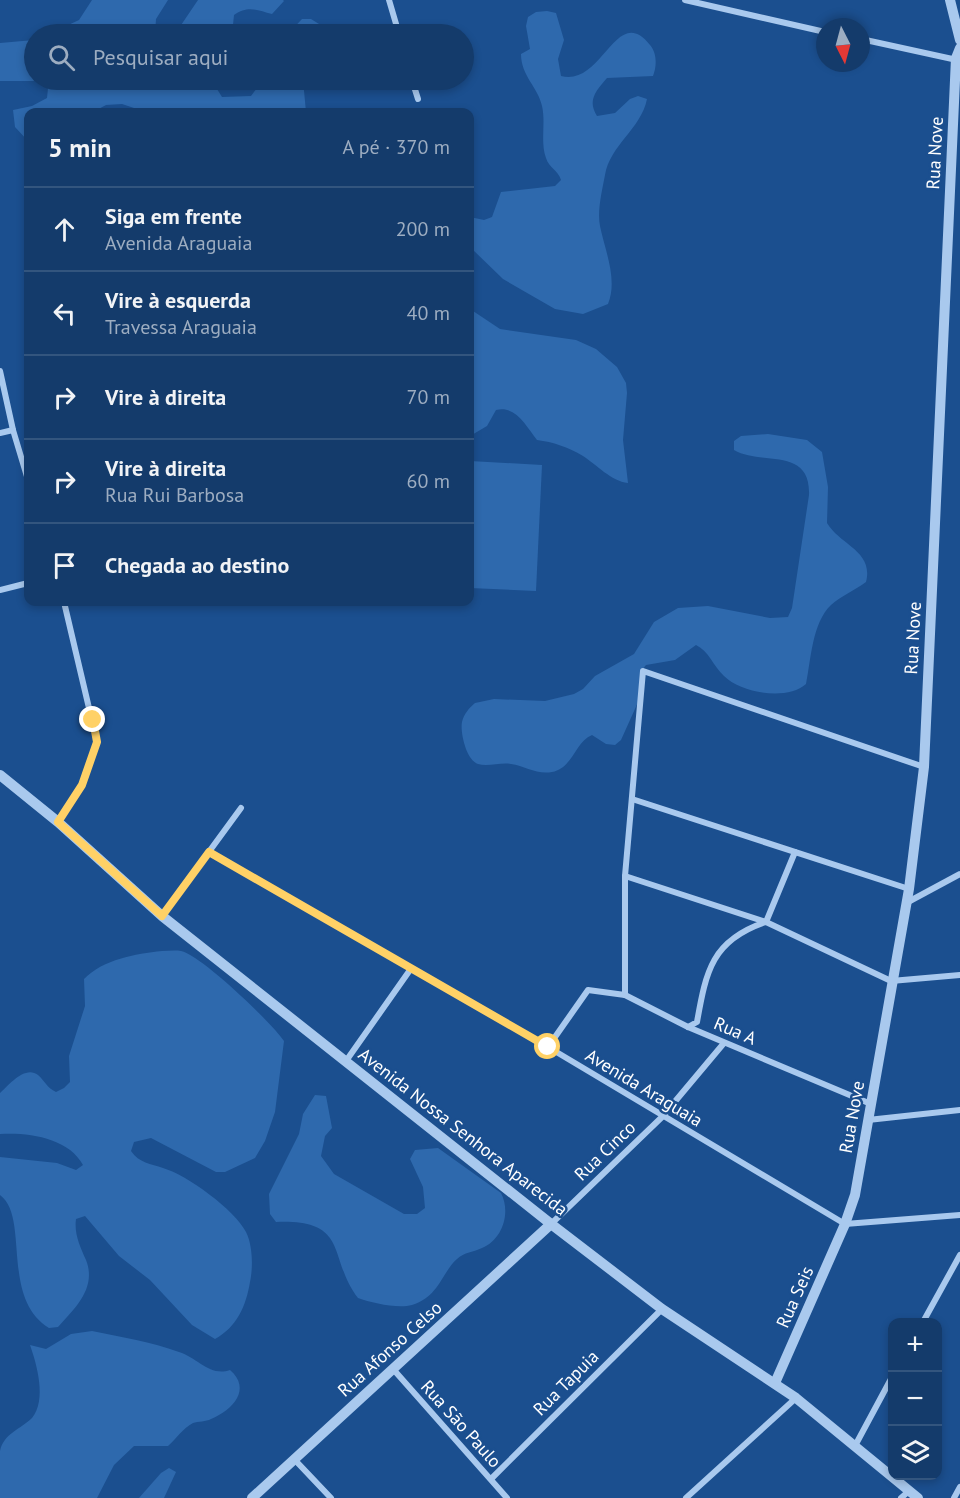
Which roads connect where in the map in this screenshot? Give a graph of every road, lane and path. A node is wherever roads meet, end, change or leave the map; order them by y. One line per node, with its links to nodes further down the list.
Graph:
1 (389, 0): 4 (street)
2 (685, 0): 5 (street)
3 (950, 0): 6 (street)
4 (396, 24)
5 (816, 30)
6 (960, 40)
7 (870, 41): 8 (street)
8 (958, 56): 18 (street, Rua Nove)
9 (415, 90): 10 (street)
10 (418, 99)
11 (0, 371): 12 (street)
12 (13, 430): 13 (street); 14 (street)
13 (0, 433)
14 (24, 467)
15 (24, 584): 16 (street)
16 (0, 590)
17 (65, 606): 22 (street)
18 (924, 766): 20 (street); 27 (street, Rua Nove)
19 (0, 775): 22 (street, Avenida Nossa Senhora Aparecida)
20 (632, 798): 24 (street); 26 (street)
21 (241, 808): 23 (street)
22 (58, 822): 29 (street, Avenida Nossa Senhora Aparecida)
23 (209, 852): 29 (street); 31 (street, Avenida Araguaia)
24 (795, 852): 27 (street); 30 (street)
25 (960, 874): 28 (street)
26 (625, 876): 30 (street); 34 (street)
27 (909, 889): 28 (street, Rua Nove)
28 (905, 903): 33 (street, Rua Nove)
29 (162, 916): 38 (street, Avenida Nossa Senhora Aparecida)
30 (766, 922): 33 (street); 35 (street)
31 (410, 970): 37 (street, Avenida Araguaia); 38 (street)
32 (960, 975): 33 (street)
33 (891, 981): 39 (street, Rua Nove)
34 (625, 995): 35 (street, Rua A); 37 (street, Rua A)
35 (688, 1027): 36 (street, Rua A)
36 (724, 1043): 39 (street, Rua A); 41 (street, Rua Cinco)
37 (548, 1047): 41 (street, Avenida Araguaia)
38 (346, 1061): 44 (street, Avenida Nossa Senhora Aparecida)
39 (871, 1104): 42 (street, Rua Nove)
40 (960, 1110): 42 (street)
41 (662, 1117): 44 (street, Rua Cinco); 45 (street, Avenida Araguaia)
42 (868, 1120): 45 (street, Rua Nove)
43 (960, 1215): 45 (street)
44 (551, 1224): 47 (street, Avenida Nossa Senhora Aparecida); 49 (street, Rua Afonso Celso)
45 (845, 1224): 50 (street, Rua Seis)
46 (960, 1255): 48 (street)
47 (662, 1309): 50 (street, Avenida Nossa Senhora Aparecida); 55 (street, Rua Tapuia)
48 (926, 1318)
49 (393, 1369): 54 (street, Rua Afonso Celso); 55 (street, Rua São Paulo)
50 (775, 1383): 52 (street, Avenida Nossa Senhora Aparecida)
51 (888, 1384): 53 (street)
52 (796, 1398): 53 (street, Avenida Nossa Senhora Aparecida); 61 (street)
53 (856, 1444): 57 (street, Avenida Nossa Senhora Aparecida)
54 (294, 1459): 58 (street, Rua Afonso Celso); 59 (street)
55 (491, 1479): 60 (street, Rua São Paulo)
56 (960, 1487): 62 (street)
57 (909, 1496)
58 (252, 1498)
59 (331, 1498)
60 (507, 1498)
61 (686, 1498)
62 (954, 1498)

